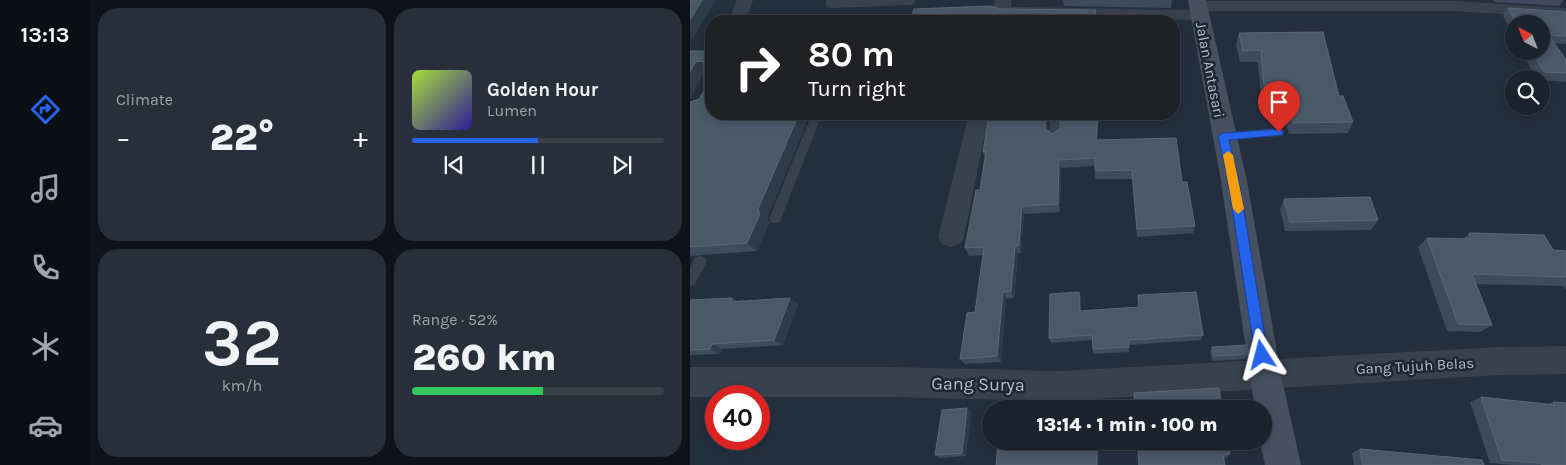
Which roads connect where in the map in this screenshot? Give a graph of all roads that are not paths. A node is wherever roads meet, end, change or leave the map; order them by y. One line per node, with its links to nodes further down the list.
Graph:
1 (744, 0): 7 (street)
2 (908, 0): 3 (street)
3 (833, 3)
4 (1198, 7): 5 (street); 6 (street); 12 (street, Jalan Antasari)
5 (1002, 11)
6 (1566, 13)
7 (739, 15)
8 (815, 120): 14 (lane)
9 (978, 120): 15 (street)
10 (1055, 120): 13 (lane)
11 (1279, 132): 12 (lane)
12 (1223, 136): 19 (street, Jalan Antasari)
13 (1054, 137)
14 (774, 219)
15 (951, 237)
16 (700, 262): 17 (lane)
17 (690, 280)
18 (1566, 360): 19 (street, Gang Tujuh Belas)
19 (1265, 375): 20 (street, Gang Surya); 21 (street, Jalan Antasari)
20 (690, 382)
21 (1283, 465)

